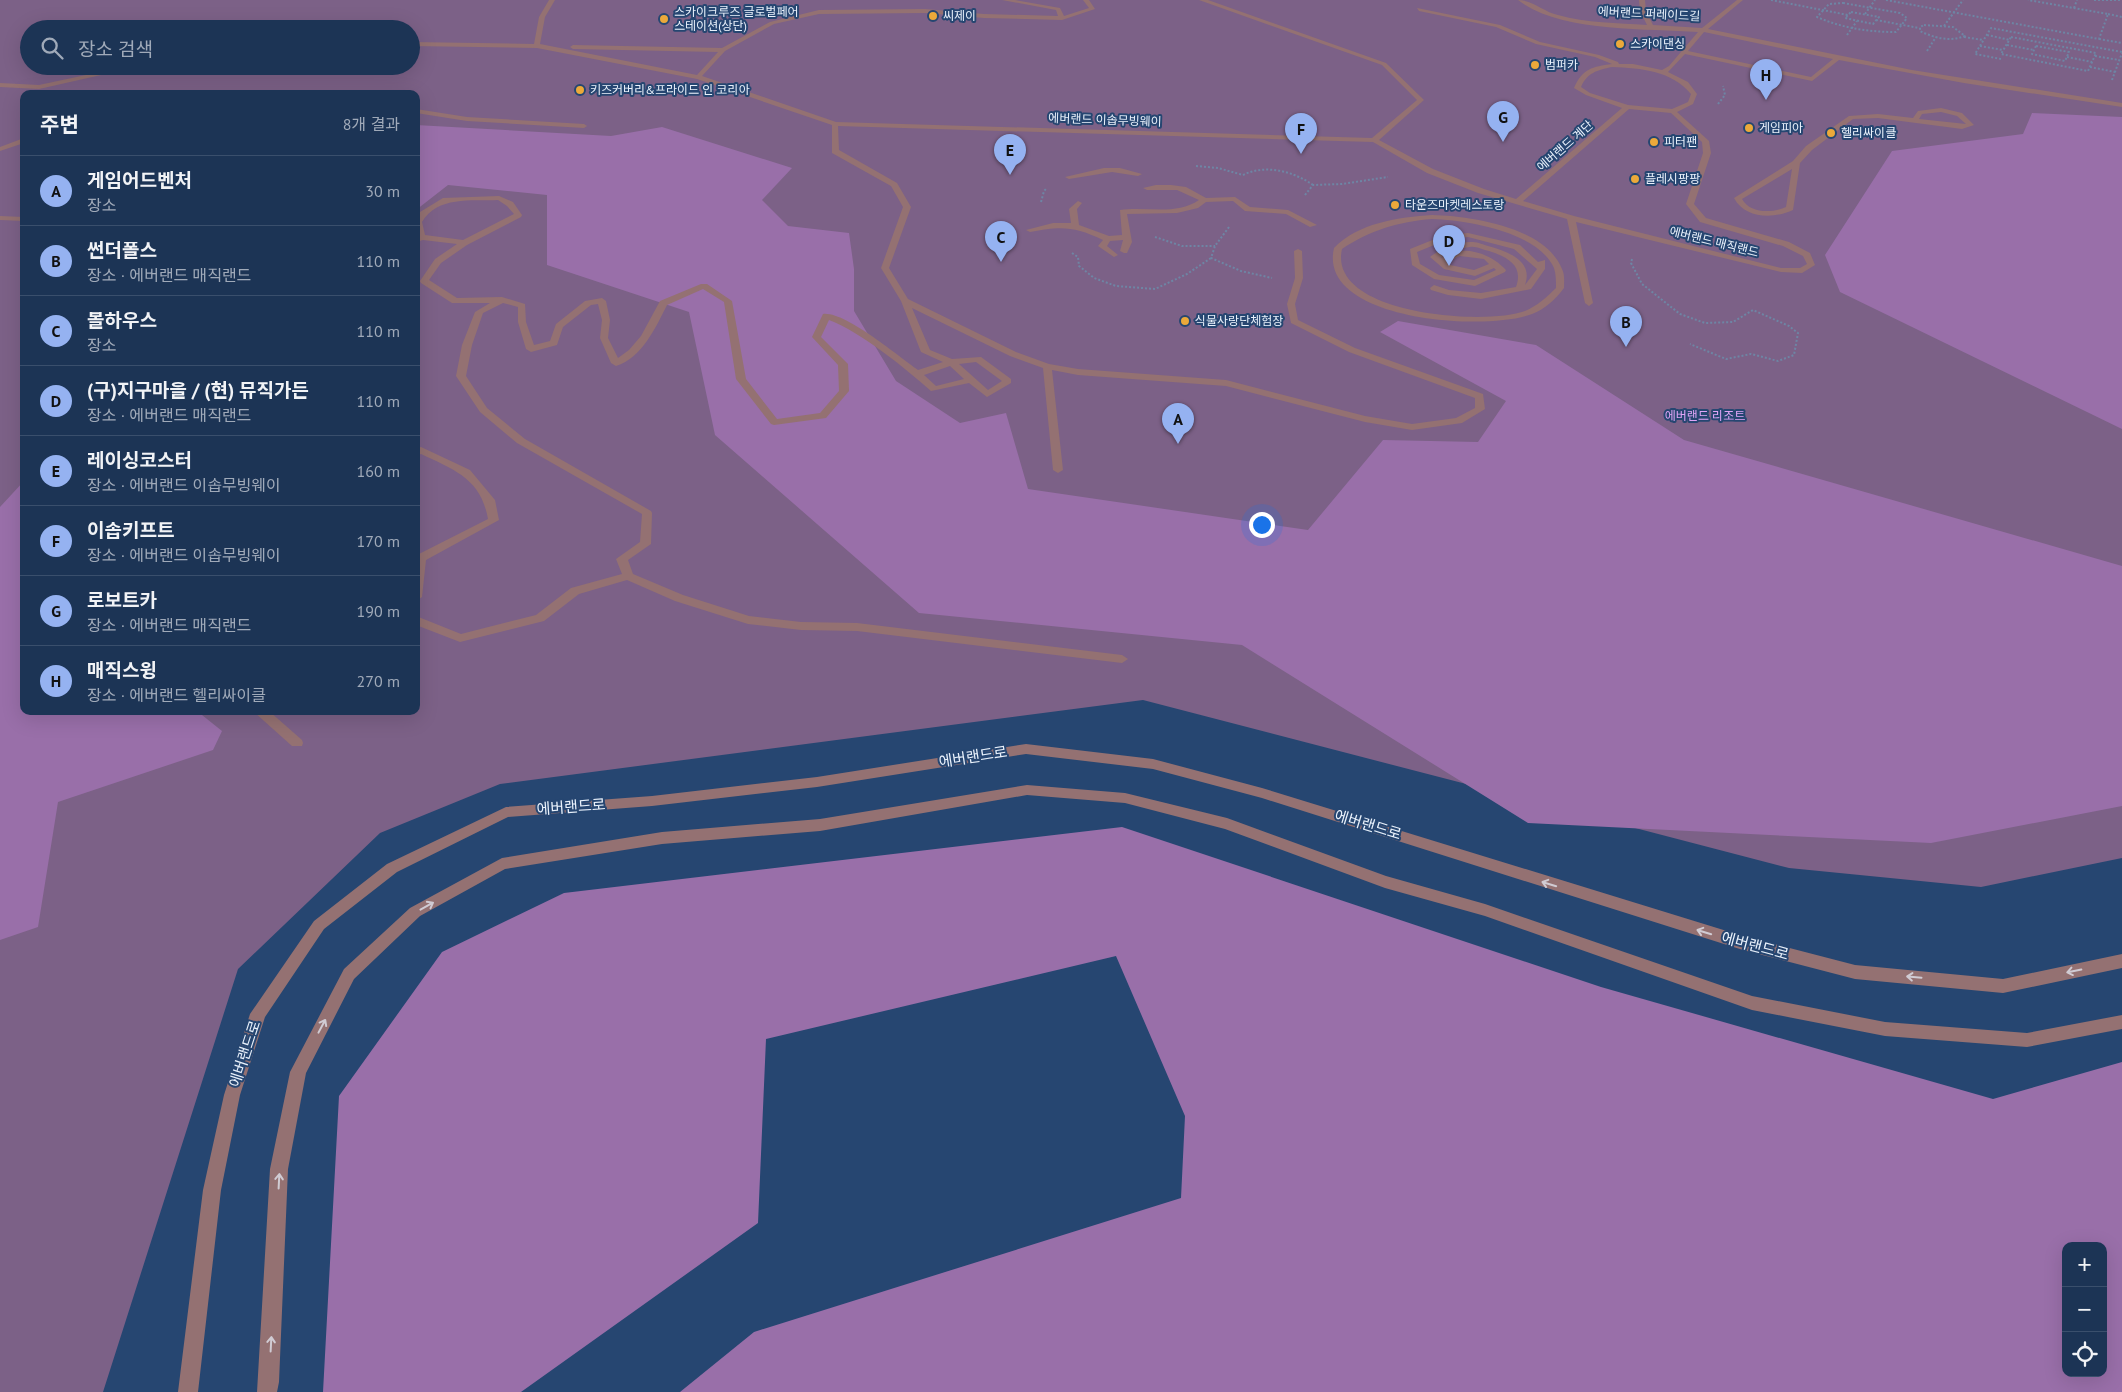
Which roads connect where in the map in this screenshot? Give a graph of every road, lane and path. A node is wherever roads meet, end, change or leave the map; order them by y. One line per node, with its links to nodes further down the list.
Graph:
1 (552, 0): 47 (street)
2 (1005, 0): 25 (street)
3 (1086, 0): 25 (street)
4 (1202, 0): 83 (street)
5 (1521, 0): 30 (street, 에버랜드 퍼레이드길)
6 (1642, 0): 30 (street)
7 (1740, 0): 33 (street, 에버랜드 퍼레이드길)
8 (1770, 0): 19 (path)
9 (1875, 0): 16 (path)
10 (1886, 0): 20 (path)
11 (1963, 0): 20 (path)
12 (2028, 0): 17 (path)
13 (2077, 0): 17 (path)
14 (2094, 0): 15 (path)
15 (2120, 1)
16 (1870, 8): 19 (path); 21 (path); 28 (path)
17 (2074, 8): 22 (path)
18 (1419, 9): 66 (street)
19 (1824, 10): 23 (path); 31 (path)
20 (1954, 12): 29 (path); 38 (path)
21 (1865, 14): 23 (path); 26 (path)
22 (2108, 14): 24 (path); 38 (path)
23 (1848, 15): 27 (path)
24 (2122, 17)
25 (1062, 18): 50 (street)
26 (1876, 20): 27 (path); 28 (path)
27 (1857, 21): 31 (path)
28 (1902, 25): 31 (path); 32 (path)
29 (1944, 26): 32 (path); 37 (path)
30 (1651, 27): 33 (street, 에버랜드 퍼레이드길)
31 (1853, 28): 34 (path)
32 (1919, 28): 37 (path)
33 (1703, 30): 54 (street); 59 (street)
34 (1846, 35)
35 (1986, 35): 36 (path); 39 (path); 40 (path)
36 (2028, 35): 41 (path); 46 (path)
37 (1964, 36): 39 (path)
38 (2099, 39): 42 (path)
39 (1984, 40): 48 (path)
40 (2010, 40): 41 (path); 44 (path)
41 (2026, 40): 45 (path)
42 (2122, 43)
43 (420, 44): 47 (street)
44 (2006, 45): 51 (path); 52 (path)
45 (2055, 45): 49 (path); 53 (path)
46 (2085, 45): 53 (path); 55 (path)
47 (538, 46): 50 (street); 73 (street, 에버랜드 이솝무빙웨이)
48 (1980, 46): 51 (path); 61 (path)
49 (2053, 49): 52 (path); 58 (path)
50 (723, 50): 73 (street)
51 (2003, 50): 57 (path)
52 (2034, 50): 60 (path)
53 (2084, 50): 56 (path)
54 (1684, 52): 59 (street); 70 (street)
55 (2122, 52): 62 (path)
56 (2095, 56): 62 (path); 64 (path)
57 (2013, 57): 63 (path); 65 (path)
58 (2067, 57): 60 (path); 64 (path)
59 (1837, 58): 76 (street)
60 (2048, 58): 65 (path)
61 (2002, 59)
62 (2119, 60): 68 (path)
63 (2012, 61)
64 (2092, 62): 67 (path)
65 (2046, 63): 67 (path)
66 (1623, 66): 70 (street); 77 (street)
67 (2090, 67): 71 (path)
68 (2117, 67): 69 (path); 71 (path)
69 (2122, 68)
70 (1664, 72): 78 (street)
71 (2115, 72): 74 (path)
72 (96, 75): 75 (street)
73 (698, 78): 81 (street, 에버랜드 이솝무빙웨이)
74 (2104, 79)
75 (0, 85)
76 (2122, 105)
77 (1627, 107): 78 (street); 93 (street, 에버랜드 계단)
78 (1673, 111): 105 (street, 에버랜드 매직랜드)
79 (420, 112): 82 (street)
80 (1915, 120): 80 (street); 86 (street)
81 (835, 124): 83 (street, 에버랜드 이솝무빙웨이); 122 (street)
82 (584, 126)
83 (1374, 140): 87 (street, 에버랜드 매직랜드)
84 (20, 142): 85 (street)
85 (0, 149)
86 (1796, 163): 86 (street)
87 (1430, 171): 90 (path); 93 (street, 에버랜드 매직랜드)
88 (1138, 174): 89 (street)
89 (1069, 177)
90 (1313, 185): 95 (path); 102 (path)
91 (1147, 188): 92 (street)
92 (1204, 200): 95 (street); 106 (street)
93 (1518, 201): 97 (street, 에버랜드 매직랜드)
94 (1078, 203): 101 (street)
95 (1248, 209): 102 (street); 118 (path)
96 (0, 218): 98 (street)
97 (1571, 218): 105 (street, 에버랜드 매직랜드); 123 (street)
98 (20, 219)
99 (420, 219): 109 (street)
100 (1480, 222): 103 (street); 112 (street); 112 (street)
101 (1075, 225): 104 (street); 108 (street)
102 (1313, 225)
103 (1492, 225)
104 (1030, 230)
105 (1636, 234): 124 (path)
106 (1126, 237): 108 (street); 110 (street)
107 (420, 238): 109 (street)
108 (1108, 239): 113 (street)
109 (464, 243): 117 (street)
110 (1124, 251)
111 (1298, 251): 118 (street)
112 (1544, 252): 116 (street)
113 (1114, 255)
114 (1496, 264): 115 (street); 115 (street); 116 (street)
115 (1447, 267): 120 (street)
116 (1541, 269): 120 (street)
117 (420, 282): 121 (street)
118 (1297, 284): 126 (street)
119 (1434, 288): 120 (street)
120 (1518, 289)
121 (502, 300): 127 (street); 132 (street)
122 (905, 301): 125 (street); 126 (street)
123 (1589, 303)
124 (1690, 344)
125 (951, 362): 127 (street); 128 (street); 128 (street)
126 (1047, 366): 130 (street)
127 (917, 374): 128 (street)
128 (971, 380)
129 (420, 451): 131 (street)
130 (1058, 470)
131 (420, 566)
132 (628, 576): 133 (street); 134 (street)
133 (420, 622)
134 (1122, 659)
135 (264, 715): 136 (street)
136 (297, 743)
137 (2122, 962): 139 (street, 에버랜드로, one-way to 139)
138 (2122, 1022): 140 (street, one-way to 138)
139 (188, 1392)
140 (267, 1392)

